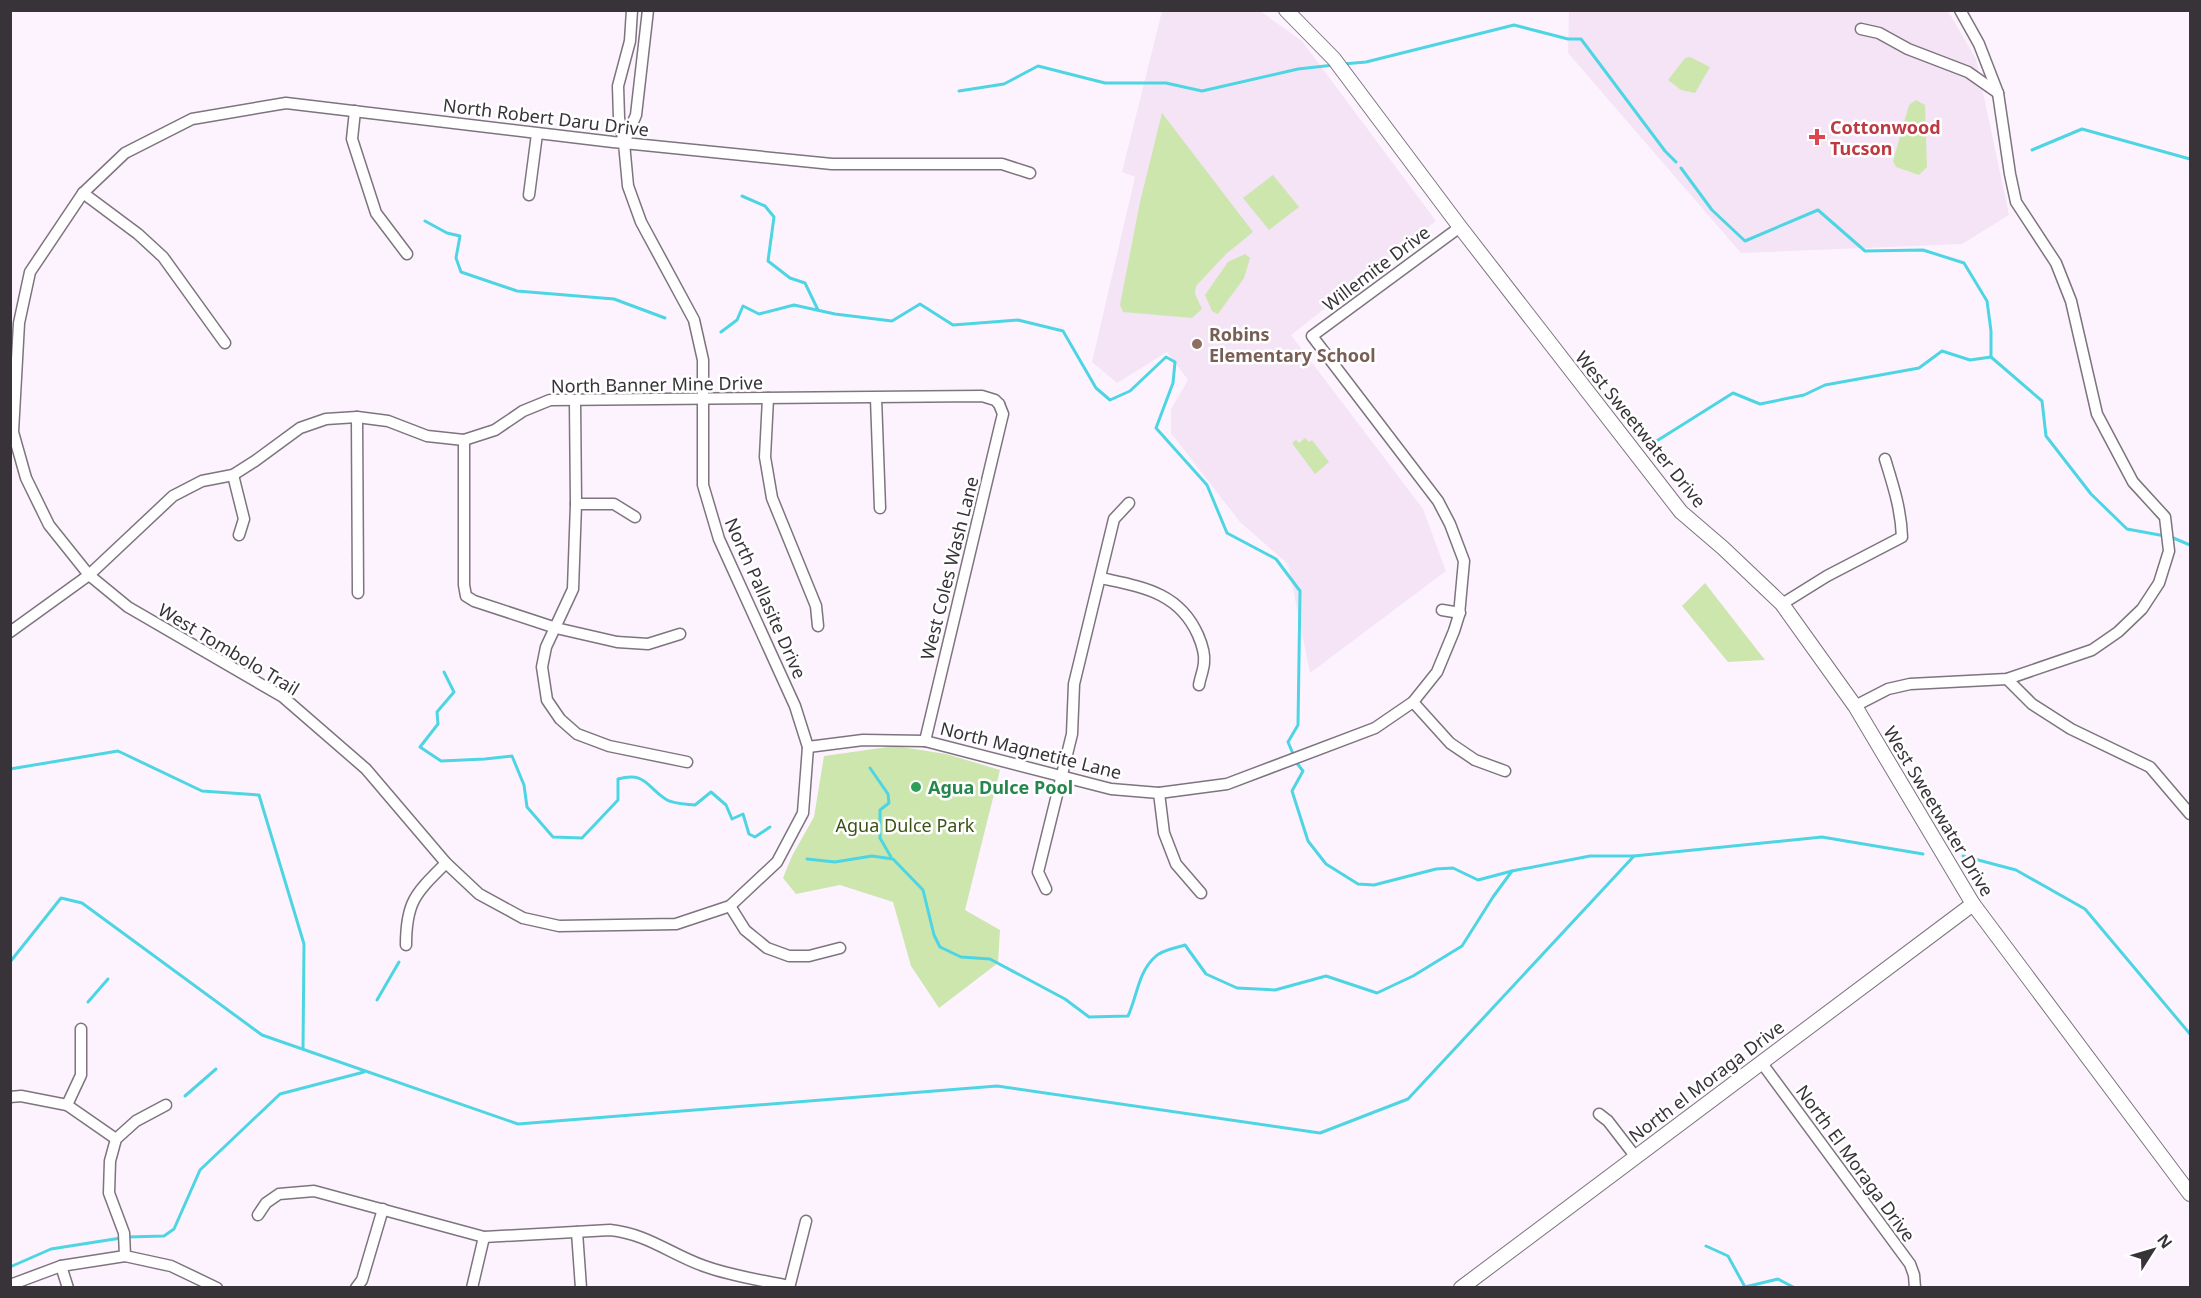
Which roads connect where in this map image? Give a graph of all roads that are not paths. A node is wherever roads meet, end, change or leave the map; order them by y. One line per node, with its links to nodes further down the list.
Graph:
1 (632, 10): 9 (street, North Pallasite Drive)
2 (648, 10): 9 (street)
3 (1286, 10): 13 (street, West Sweetwater Drive)
4 (1960, 10): 6 (street)
5 (1861, 29): 6 (street)
6 (1998, 93): 42 (street)
7 (355, 111): 8 (street, North Robert Daru Drive); 11 (street, North Robert Daru Drive); 14 (street)
8 (537, 134): 9 (street, North Robert Daru Drive); 12 (street)
9 (624, 143): 10 (street, North Robert Daru Drive); 17 (street, North Pallasite Drive)
10 (1030, 173)
11 (83, 193): 16 (street); 23 (street, West Tombolo Trail)
12 (529, 195)
13 (1460, 226): 15 (street, Willemite Drive); 35 (street, West Sweetwater Drive)
14 (407, 254)
15 (1312, 336): 37 (street, North Magnetite Lane)
16 (225, 343)
17 (704, 398): 18 (street, North Banner Mine Drive); 20 (street, North Banner Mine Drive); 47 (street, North Pallasite Drive)
18 (768, 398): 19 (street, North Banner Mine Drive); 38 (street)
19 (876, 398): 21 (street, North Banner Mine Drive); 29 (street)
20 (575, 401): 24 (street, North Banner Mine Drive); 28 (street)
21 (1002, 401): 46 (street, West Coles Wash Lane)
22 (357, 417): 24 (street, North Banner Mine Drive); 26 (street, North Banner Mine Drive); 34 (street)
23 (12, 432): 32 (street, West Tombolo Trail)
24 (464, 440): 39 (street)
25 (1885, 459): 35 (street)
26 (233, 475): 31 (street); 32 (street, North Banner Mine Drive)
27 (1129, 503): 33 (street)
28 (576, 504): 30 (street); 39 (street)
29 (880, 508)
30 (635, 517)
31 (239, 535)
32 (89, 575): 40 (street, North Banner Mine Drive); 53 (street, West Tombolo Trail)
33 (1101, 578): 43 (street); 50 (street)
34 (358, 593)
35 (1782, 604): 45 (street, West Sweetwater Drive)
36 (1442, 610): 37 (street)
37 (1460, 613): 44 (street, North Magnetite Lane)
38 (818, 626)
39 (556, 628): 41 (street); 48 (street)
40 (10, 632)
41 (680, 634)
42 (2007, 679): 45 (street); 52 (street)
43 (1198, 685)
44 (1413, 702): 49 (street); 51 (street, North Magnetite Lane)
45 (1855, 706): 56 (street, West Sweetwater Drive)
46 (925, 741): 47 (street, North Magnetite Lane); 50 (street, North Magnetite Lane)
47 (808, 747): 57 (street, West Tombolo Trail)
48 (687, 762)
49 (1505, 771)
50 (1063, 775): 51 (street, North Magnetite Lane); 54 (street)
51 (1160, 793): 55 (street)
52 (2190, 814)
53 (446, 863): 57 (street, West Tombolo Trail); 58 (street)
54 (1046, 889)
55 (1201, 893)
56 (1973, 904): 61 (street, North el Moraga Drive); 68 (street, West Sweetwater Drive)
57 (730, 906): 59 (street)
58 (406, 945)
59 (840, 948)
60 (81, 1029): 63 (street)
61 (1761, 1062): 67 (street, North el Moraga Drive); 84 (street, North El Moraga Drive)
62 (10, 1097): 63 (street)
63 (67, 1105): 66 (street)
64 (166, 1105): 66 (street)
65 (1599, 1114): 67 (street)
66 (116, 1139): 74 (street)
67 (1635, 1156): 83 (street, North el Moraga Drive)
68 (2190, 1194)
69 (383, 1209): 70 (street); 73 (street); 79 (street)
70 (258, 1215)
71 (806, 1221): 82 (street)
72 (578, 1232): 73 (street); 81 (street); 82 (street)
73 (484, 1237): 80 (street)
74 (125, 1256): 75 (street); 78 (street)
75 (61, 1266): 76 (street); 77 (street)
76 (10, 1285)
77 (68, 1287)
78 (217, 1287)
79 (356, 1287)
80 (471, 1287)
81 (581, 1287)
82 (789, 1287)
83 (1461, 1287)
84 (1915, 1287)

